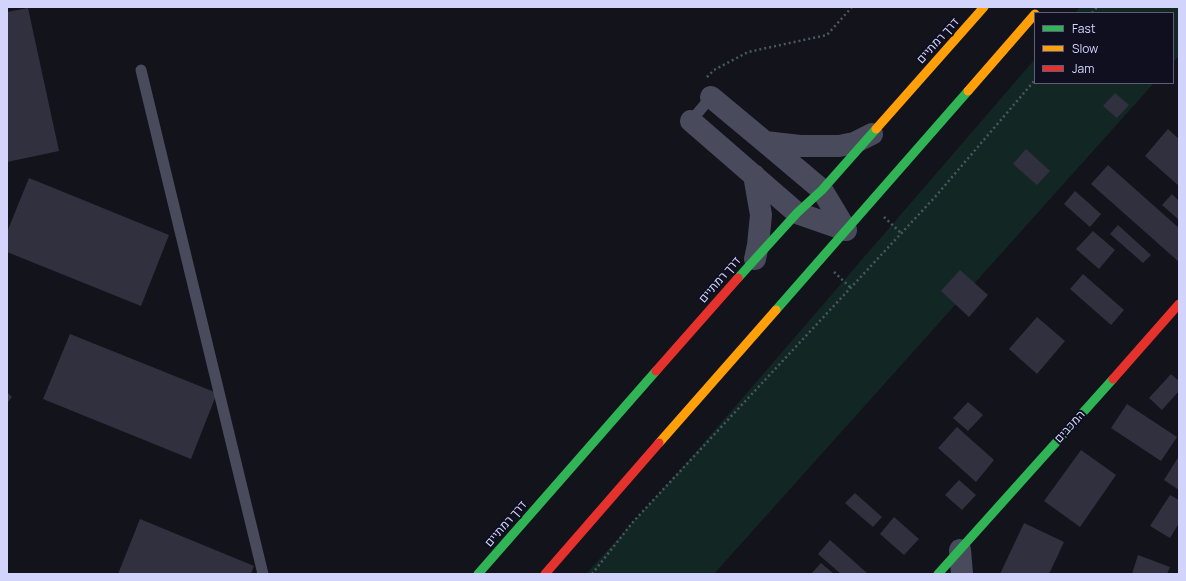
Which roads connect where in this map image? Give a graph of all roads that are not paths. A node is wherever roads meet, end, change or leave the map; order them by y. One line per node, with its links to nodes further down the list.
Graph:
1 (984, 7): 6 (main road, דרך רמתיים)
2 (1034, 16): 11 (main road)
3 (141, 70): 15 (lane)
4 (712, 89): 5 (lane); 7 (street)
5 (691, 120): 8 (street)
6 (872, 134): 7 (street); 9 (main road, דרך רמתיים)
7 (765, 142): 9 (street)
8 (754, 175): 10 (street); 12 (street)
9 (822, 190): 10 (main road, דרך רמתיים); 11 (street)
10 (797, 212): 11 (street); 12 (main road, דרך רמתיים)
11 (846, 230): 17 (main road)
12 (755, 259): 16 (main road, דרך רמתיים)
13 (1179, 304): 14 (main road, המכבים)
14 (960, 550): 18 (main road, המכבים); 19 (street)
15 (263, 574)
16 (478, 574)
17 (545, 574)
18 (938, 574)
19 (962, 574)

